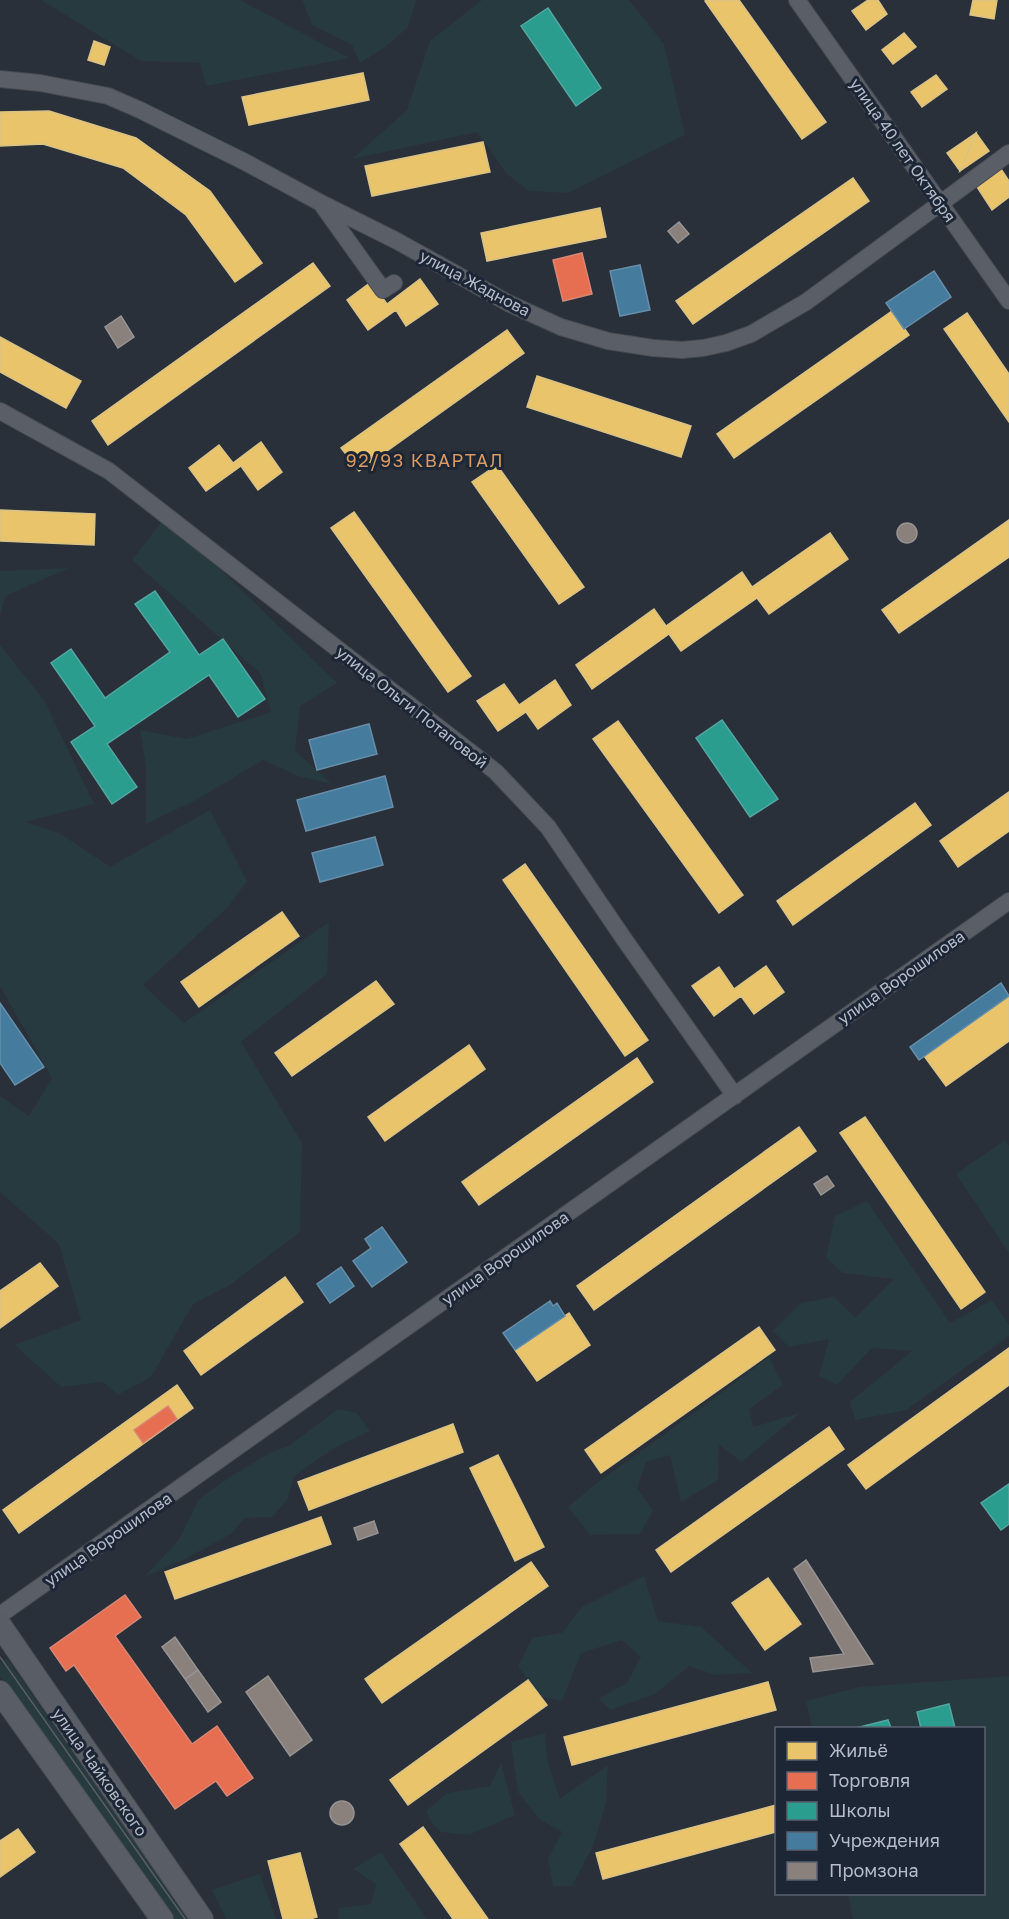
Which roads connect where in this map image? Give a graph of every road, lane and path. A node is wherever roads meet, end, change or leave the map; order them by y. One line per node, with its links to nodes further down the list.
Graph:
1 (796, 0): 4 (street, улица 40 лет Октября)
2 (0, 79): 5 (street, улица Жаднова)
3 (1009, 153): 4 (street, улица Жаднова)
4 (940, 202): 5 (street, улица Жаднова); 7 (street, улица 40 лет Октября)
5 (321, 203): 6 (street)
6 (394, 283)
7 (1009, 301)
8 (0, 411): 10 (street, улица Ольги Потаповой)
9 (1009, 901): 10 (street, улица Ворошилова)
10 (735, 1096): 11 (street, улица Ворошилова)
11 (0, 1615)
12 (0, 1625): 15 (main road, улица Чайковского)
13 (0, 1692): 14 (main road)
14 (162, 1919)
15 (202, 1919)

